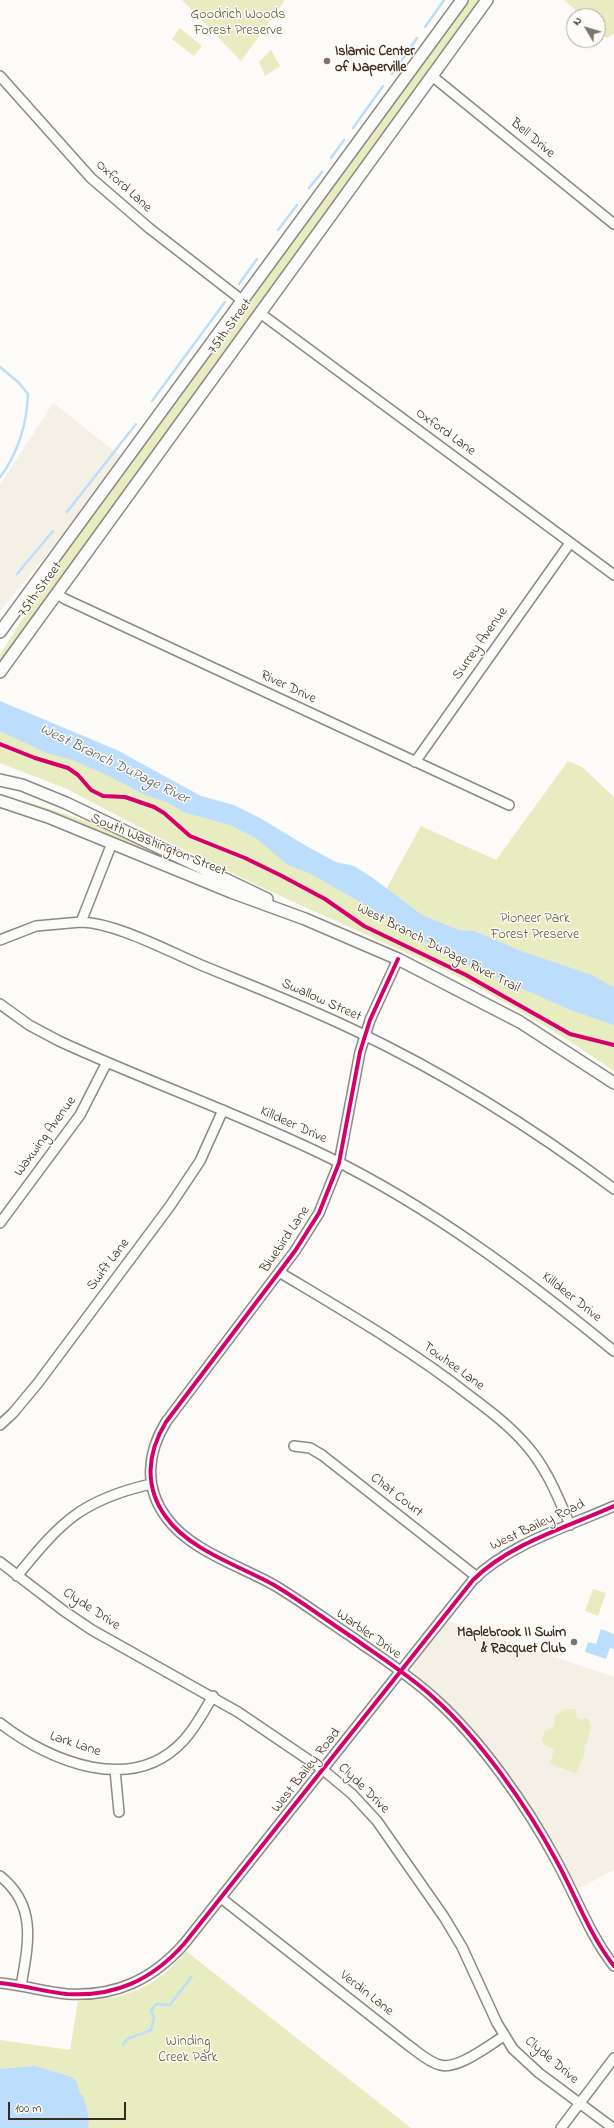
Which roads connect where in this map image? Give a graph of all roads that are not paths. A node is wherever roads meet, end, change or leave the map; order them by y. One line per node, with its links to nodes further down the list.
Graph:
1 (462, 0): 6 (main road, 75th Street)
2 (487, 0): 4 (main road, 75th Street)
3 (0, 76): 6 (street, Oxford Lane)
4 (432, 76): 5 (street, Bell Drive); 7 (main road, 75th Street)
5 (614, 224)
6 (244, 301): 11 (main road, 75th Street)
7 (260, 313): 8 (street, Oxford Lane); 10 (main road, 75th Street)
8 (570, 543): 9 (street, Oxford Lane); 13 (street, Surrey Avenue)
9 (614, 575)
10 (57, 594): 12 (main road, 75th Street); 13 (street, River Drive)
11 (0, 632)
12 (0, 672)
13 (415, 762): 16 (street, River Drive)
14 (0, 780): 18 (main road, South Washington Street)
15 (0, 801): 17 (main road, South Washington Street)
16 (509, 805)
17 (112, 843): 18 (main road, South Washington Street); 19 (street)
18 (304, 919): 21 (main road, South Washington Street)
19 (81, 922): 20 (street, Swallow Street); 23 (street, Swallow Street)
20 (0, 940)
21 (398, 959): 23 (street, Bluebird Lane); 25 (main road, South Washington Street)
22 (0, 1004): 24 (street, Killdeer Drive)
23 (365, 1036): 27 (street, Bluebird Lane); 28 (street, Swallow Street)
24 (107, 1062): 26 (street, Killdeer Drive); 29 (street, Waxwing Avenue)
25 (614, 1084)
26 (223, 1110): 27 (street, Killdeer Drive); 32 (street, Swift Lane)
27 (339, 1163): 30 (street, Bluebird Lane); 31 (street, Killdeer Drive)
28 (614, 1189)
29 (0, 1223)
30 (279, 1272): 34 (street, Bluebird Lane); 36 (street, Towhee Lane)
31 (614, 1351)
32 (0, 1424)
33 (294, 1446): 39 (street, Chat Court)
34 (151, 1484): 38 (street); 40 (street, Warbler Drive)
35 (614, 1506): 36 (street, West Bailey Road)
36 (570, 1525): 39 (street, West Bailey Road)
37 (0, 1562): 38 (street, Clyde Drive)
38 (17, 1576): 41 (street, Clyde Drive)
39 (477, 1577): 40 (street, West Bailey Road)
40 (400, 1671): 43 (street, West Bailey Road); 48 (street, Warbler Drive)
41 (213, 1696): 43 (street, Clyde Drive); 44 (street, Lark Lane)
42 (0, 1723): 44 (street, Lark Lane)
43 (322, 1769): 47 (street, West Bailey Road); 51 (street, Clyde Drive)
44 (115, 1770): 45 (street)
45 (119, 1812)
46 (0, 1876): 50 (street)
47 (221, 1898): 50 (street, West Bailey Road); 51 (street, Verdin Lane)
48 (614, 1966)
49 (0, 1983): 50 (street, West Bailey Road)
50 (21, 1986)
51 (504, 2036): 53 (street, Clyde Drive)
52 (614, 2058): 53 (street)
53 (580, 2103): 54 (street); 55 (street, Clyde Drive)
54 (561, 2128)
55 (613, 2128)

